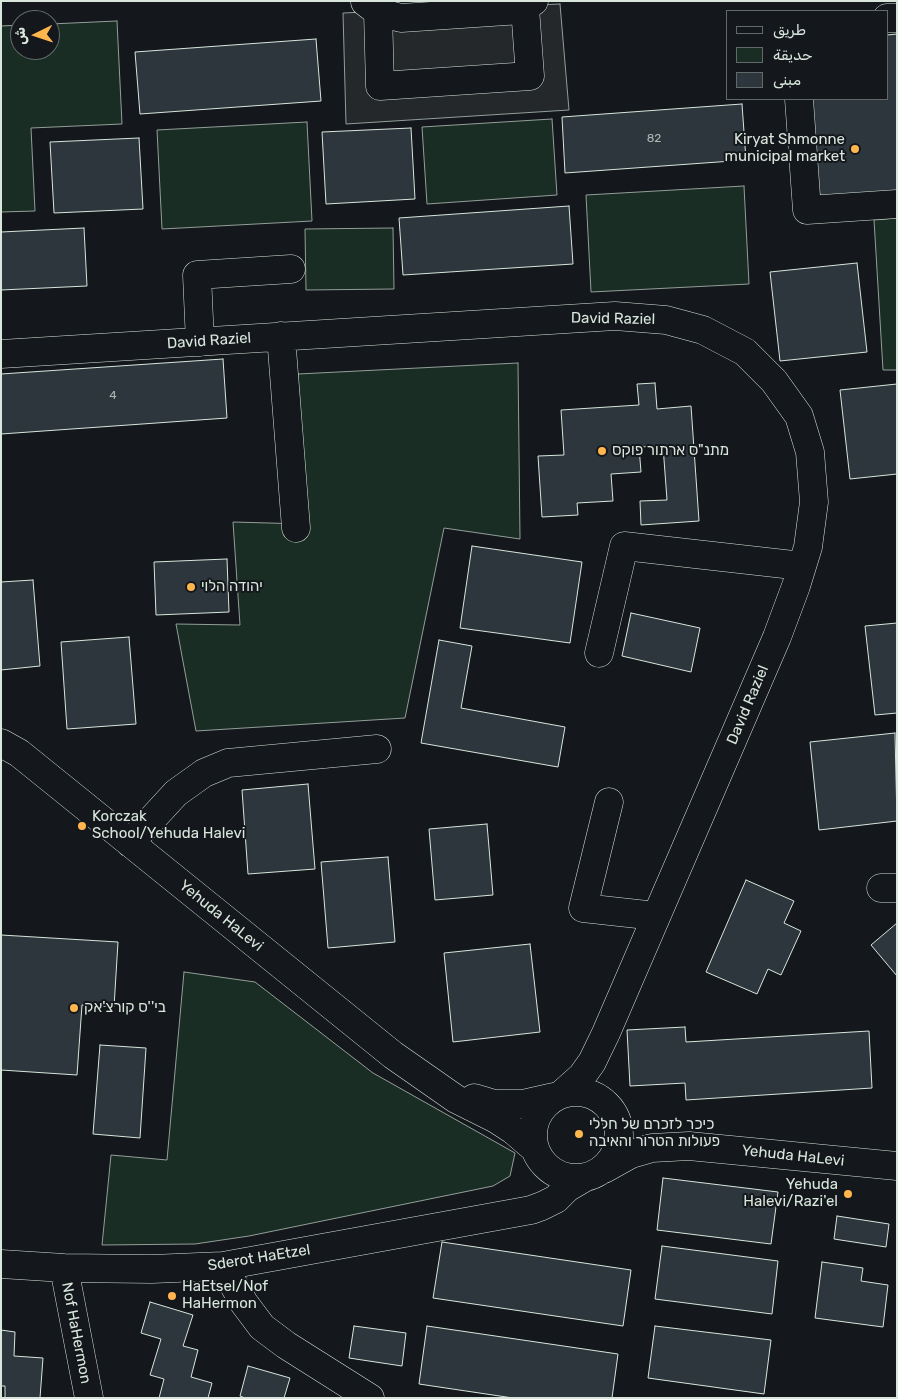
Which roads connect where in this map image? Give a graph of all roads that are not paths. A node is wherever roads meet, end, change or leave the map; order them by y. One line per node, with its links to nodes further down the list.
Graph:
1 (529, 4): 2 (street); 2 (street)
2 (371, 7)
3 (799, 100): 4 (street)
4 (897, 204)
5 (291, 269): 7 (street)
6 (281, 336): 7 (street, David Raziel); 9 (street); 10 (street, David Raziel)
7 (200, 342): 8 (street, David Raziel)
8 (1, 354)
9 (296, 528)
10 (802, 566): 11 (street); 16 (street, David Raziel)
11 (599, 653)
12 (1, 743): 15 (street, Yehuda HaLevi)
13 (377, 749): 15 (street)
14 (609, 802): 16 (street)
15 (130, 843): 18 (street, Yehuda HaLevi)
16 (656, 916): 17 (street, David Raziel)
17 (606, 1033): 19 (street, David Raziel); 20 (street, David Raziel)
18 (441, 1088): 19 (street, Yehuda HaLevi); 22 (street, Yehuda HaLevi)
19 (559, 1095): 20 (street); 22 (street)
20 (611, 1110): 21 (street, Yehuda HaLevi); 24 (street)
21 (689, 1146): 23 (street, Yehuda HaLevi); 24 (street, Yehuda HaLevi)
22 (537, 1155): 24 (street); 25 (street, Sderot HaEtzel)
23 (897, 1166)
24 (594, 1173): 25 (street, Sderot HaEtzel)
25 (514, 1213): 27 (street, Sderot HaEtzel)
26 (1, 1264): 28 (street, Sderot HaEtzel)
27 (223, 1266): 28 (street, Sderot HaEtzel); 30 (street)
28 (64, 1268): 29 (street, Nof HaHermon)
29 (89, 1398)
30 (370, 1398)

